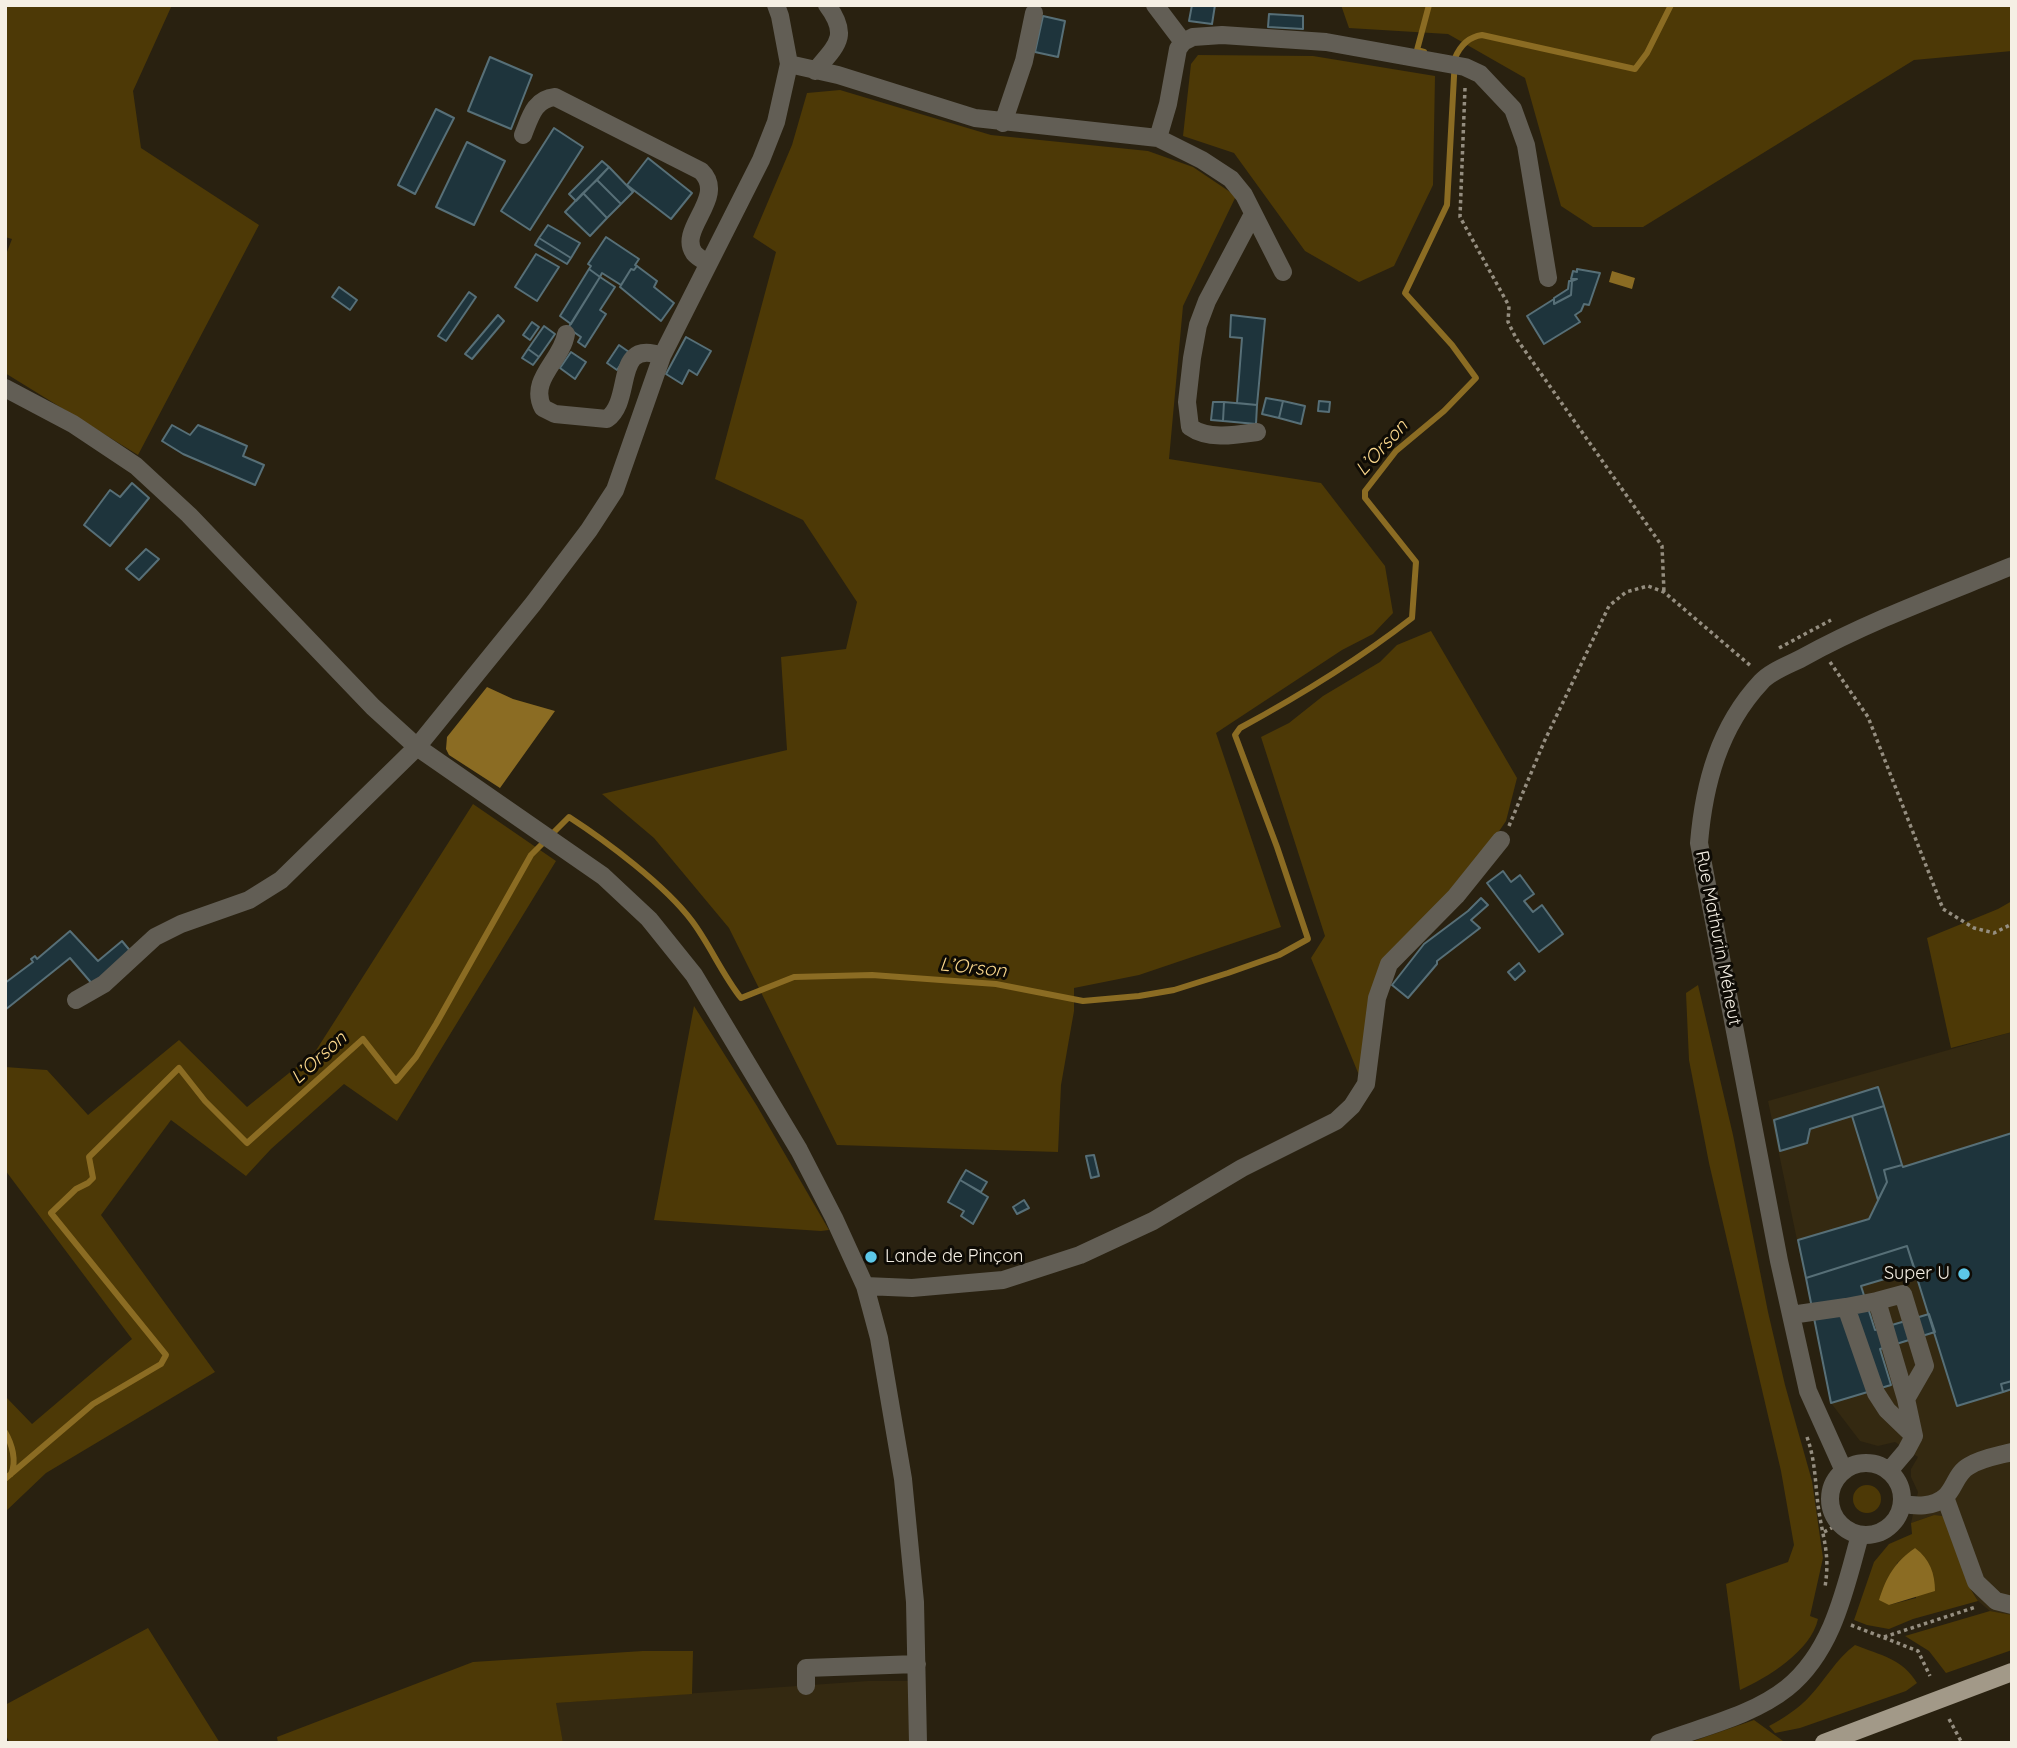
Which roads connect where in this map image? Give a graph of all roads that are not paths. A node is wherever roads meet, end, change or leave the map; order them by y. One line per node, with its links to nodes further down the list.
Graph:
1 (776, 5): 6 (street)
2 (827, 5): 7 (street)
3 (1155, 5): 5 (street)
4 (1034, 13): 8 (street)
5 (1183, 42): 10 (street); 14 (street)
6 (789, 64): 7 (street); 12 (street)
7 (816, 71): 8 (street)
8 (1003, 122): 10 (street)
9 (523, 135): 12 (street)
10 (1158, 138): 11 (street)
11 (1253, 214): 13 (street); 18 (street)
12 (708, 263): 16 (street)
13 (1283, 272)
14 (1548, 278)
15 (566, 334): 16 (street)
16 (662, 356): 20 (street)
17 (5, 388): 20 (street)
18 (1256, 432)
19 (2012, 566): 26 (street, Rue Mathurin Méheut)
20 (417, 747): 22 (street); 23 (street)
21 (1501, 840): 23 (street)
22 (76, 1000)
23 (865, 1286): 36 (street)
24 (1877, 1301): 25 (street); 27 (street); 27 (street)
25 (1846, 1307): 26 (street); 28 (street)
26 (1791, 1315): 31 (street, Rue Mathurin Méheut)
27 (1906, 1399): 28 (street)
28 (1914, 1436): 30 (street)
29 (2012, 1452): 32 (street)
30 (1889, 1471): 31 (street); 33 (street)
31 (1832, 1478): 34 (street)
32 (1945, 1497): 33 (street); 35 (street)
33 (1902, 1503): 34 (street)
34 (1860, 1535): 40 (street)
35 (2004, 1603)
36 (917, 1664): 38 (street); 39 (street)
37 (2012, 1672): 41 (main road)
38 (806, 1686)
39 (918, 1743)
40 (1659, 1743)
41 (1824, 1743)

